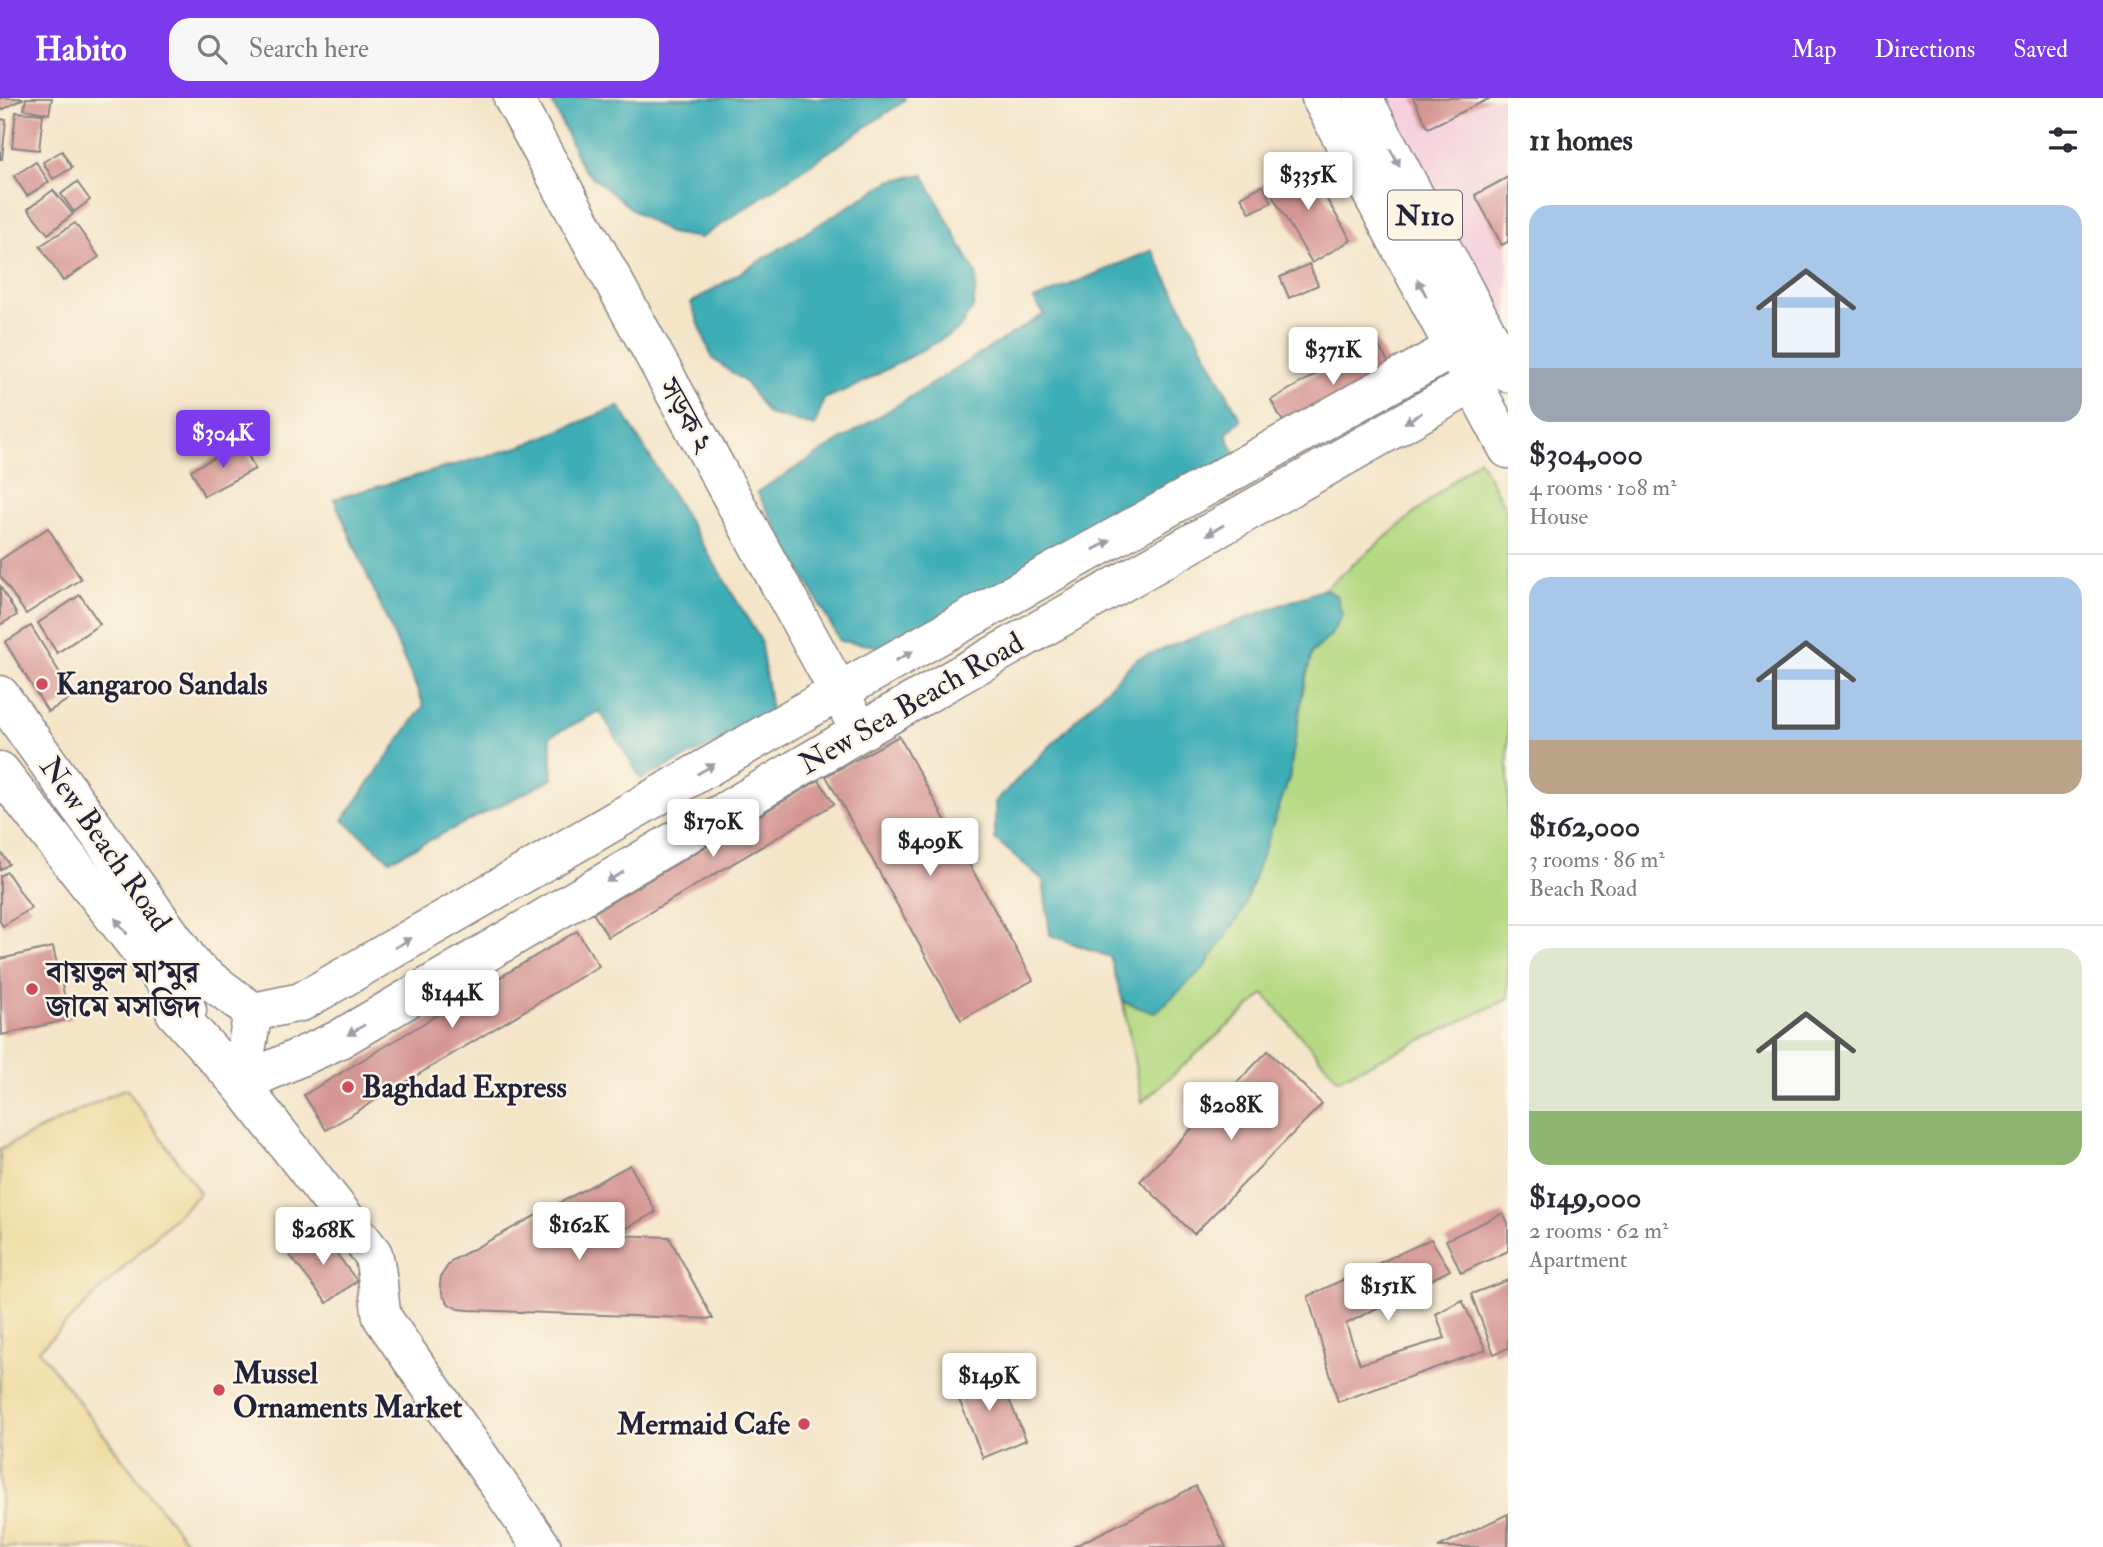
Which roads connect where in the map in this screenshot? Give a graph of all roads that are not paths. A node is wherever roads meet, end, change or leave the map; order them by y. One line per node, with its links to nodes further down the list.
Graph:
1 (513, 98): 8 (main road, সড়ক ২)
2 (1321, 98): 4 (main road, N110, one-way to 2)
3 (1363, 98): 4 (main road, N110, one-way to 4)
4 (1470, 340): 5 (main road, N110); 6 (main road, N110); 8 (main road, New Sea Beach Road, one-way to 4)
5 (1508, 373)
6 (1472, 384): 7 (main road, N110); 10 (main road, New Sea Beach Road, one-way to 10)
7 (1508, 449)
8 (838, 692): 10 (main road, সড়ক ২); 12 (main road, New Sea Beach Road, one-way to 8)
9 (0, 695): 12 (main road, New Beach Road)
10 (861, 731): 13 (main road, New Sea Beach Road, one-way to 13)
11 (0, 771): 13 (main road, New Beach Road, one-way to 11)
12 (253, 1012): 13 (main road)
13 (240, 1084): 14 (main road)
14 (542, 1547)

